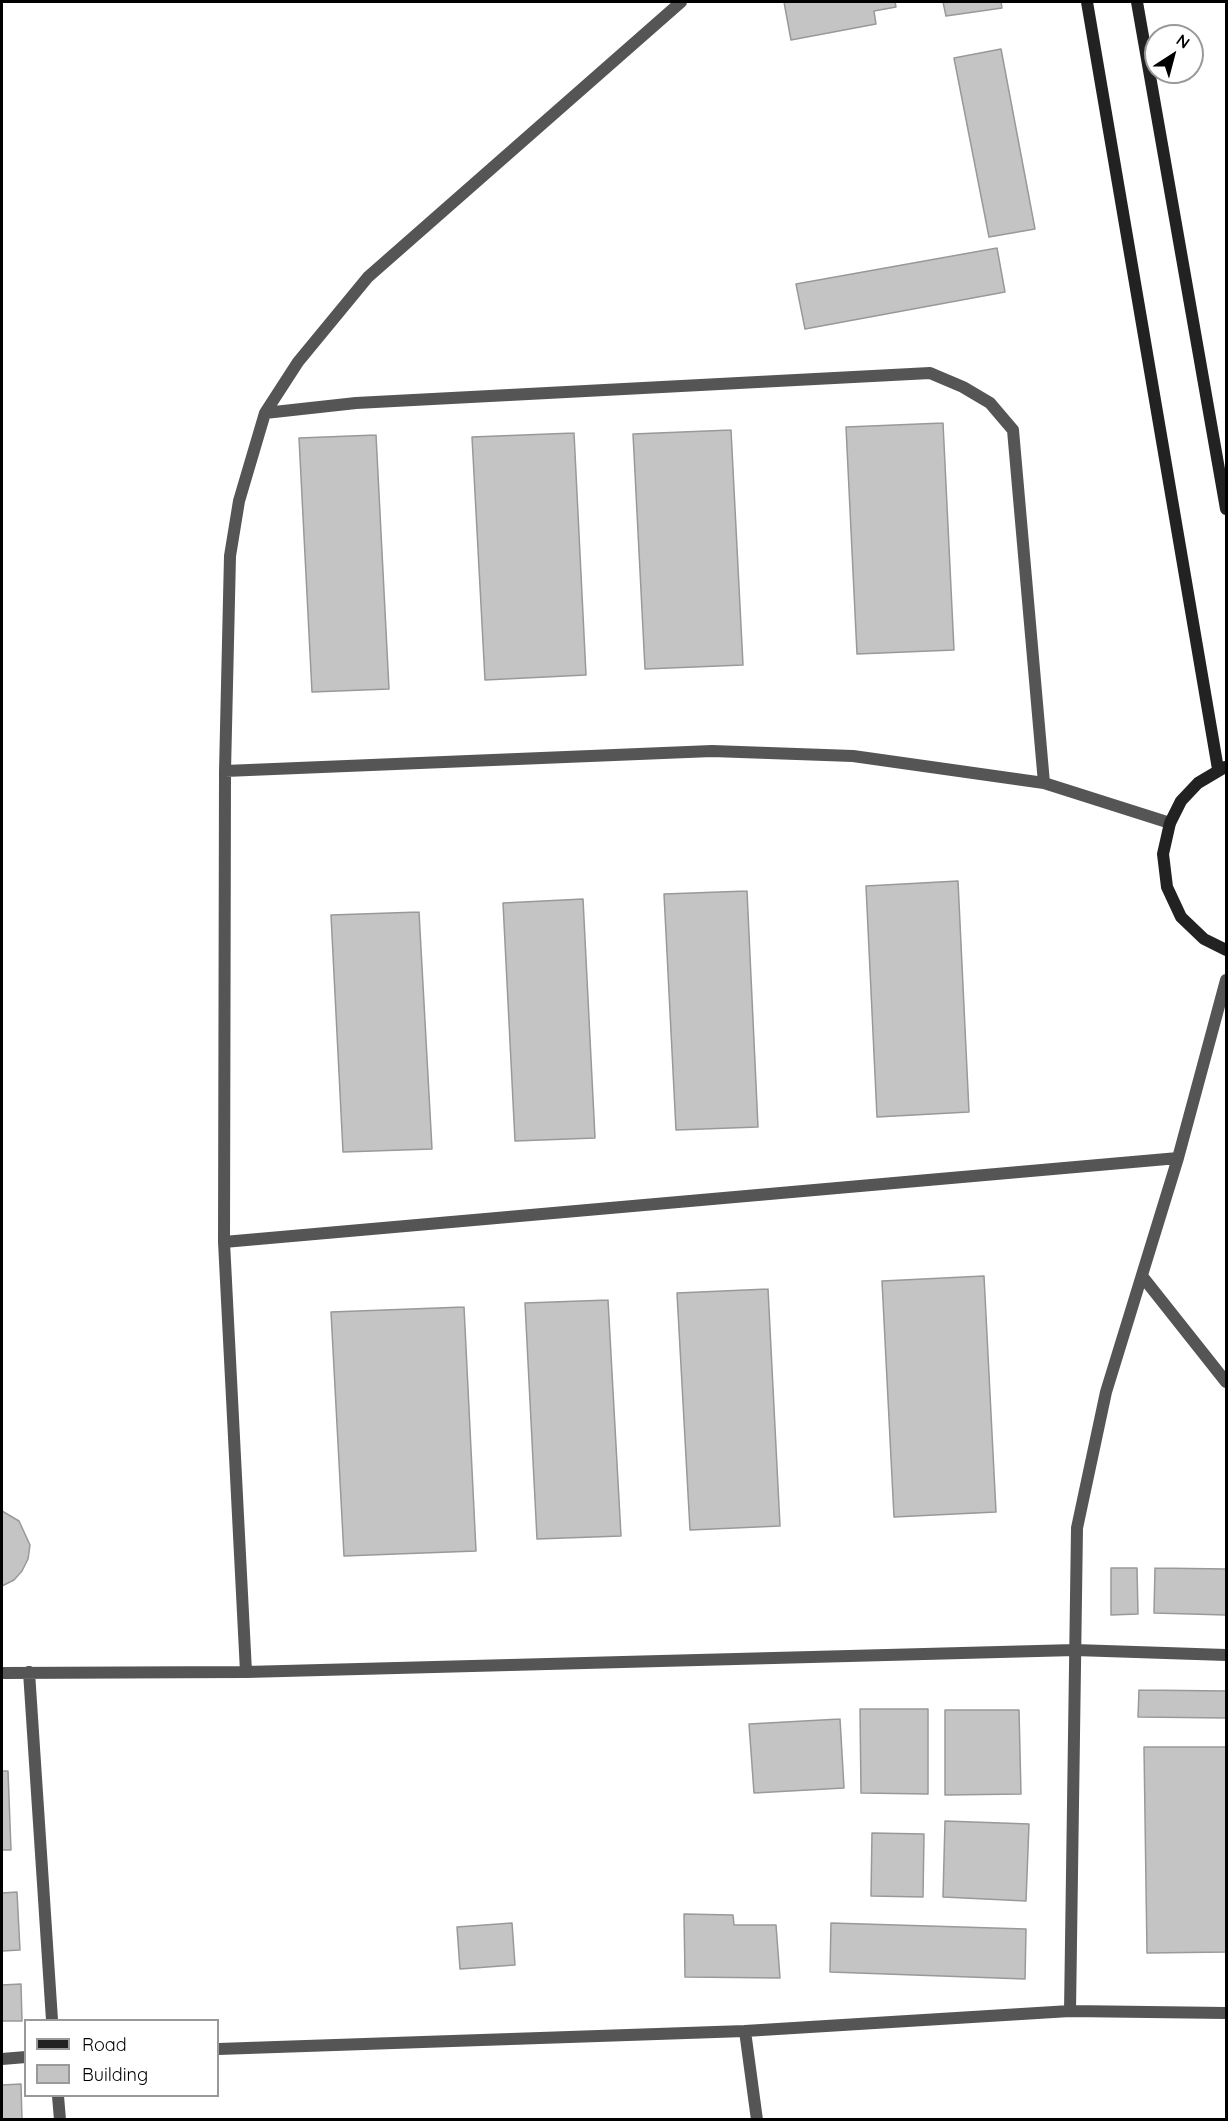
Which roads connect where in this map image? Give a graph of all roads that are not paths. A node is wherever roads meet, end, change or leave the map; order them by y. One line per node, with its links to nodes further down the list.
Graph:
1 (681, 2): 4 (street)
2 (1087, 2): 6 (main road)
3 (1137, 2): 5 (main road)
4 (265, 413): 7 (street); 8 (street)
5 (1227, 509)
6 (1222, 768): 9 (main road)
7 (225, 771): 8 (street); 13 (street)
8 (1044, 783): 9 (street)
9 (1170, 823): 10 (main road)
10 (1227, 950)
11 (1227, 980): 12 (street)
12 (1178, 1158): 13 (street); 14 (street)
13 (224, 1242): 19 (street)
14 (1142, 1276): 15 (street); 16 (street)
15 (1227, 1382)
16 (1075, 1650): 17 (street); 19 (street); 21 (street)
17 (1227, 1655)
18 (29, 1672): 19 (street); 20 (street); 23 (street)
19 (246, 1672)
20 (2, 1673)
21 (1070, 2011): 22 (street); 24 (street)
22 (1227, 2013)
23 (52, 2019)
24 (746, 2031): 25 (street); 30 (street)
25 (219, 2049)
26 (24, 2057): 27 (street)
27 (2, 2059)
28 (58, 2097): 29 (street)
29 (60, 2120)
30 (757, 2120)

